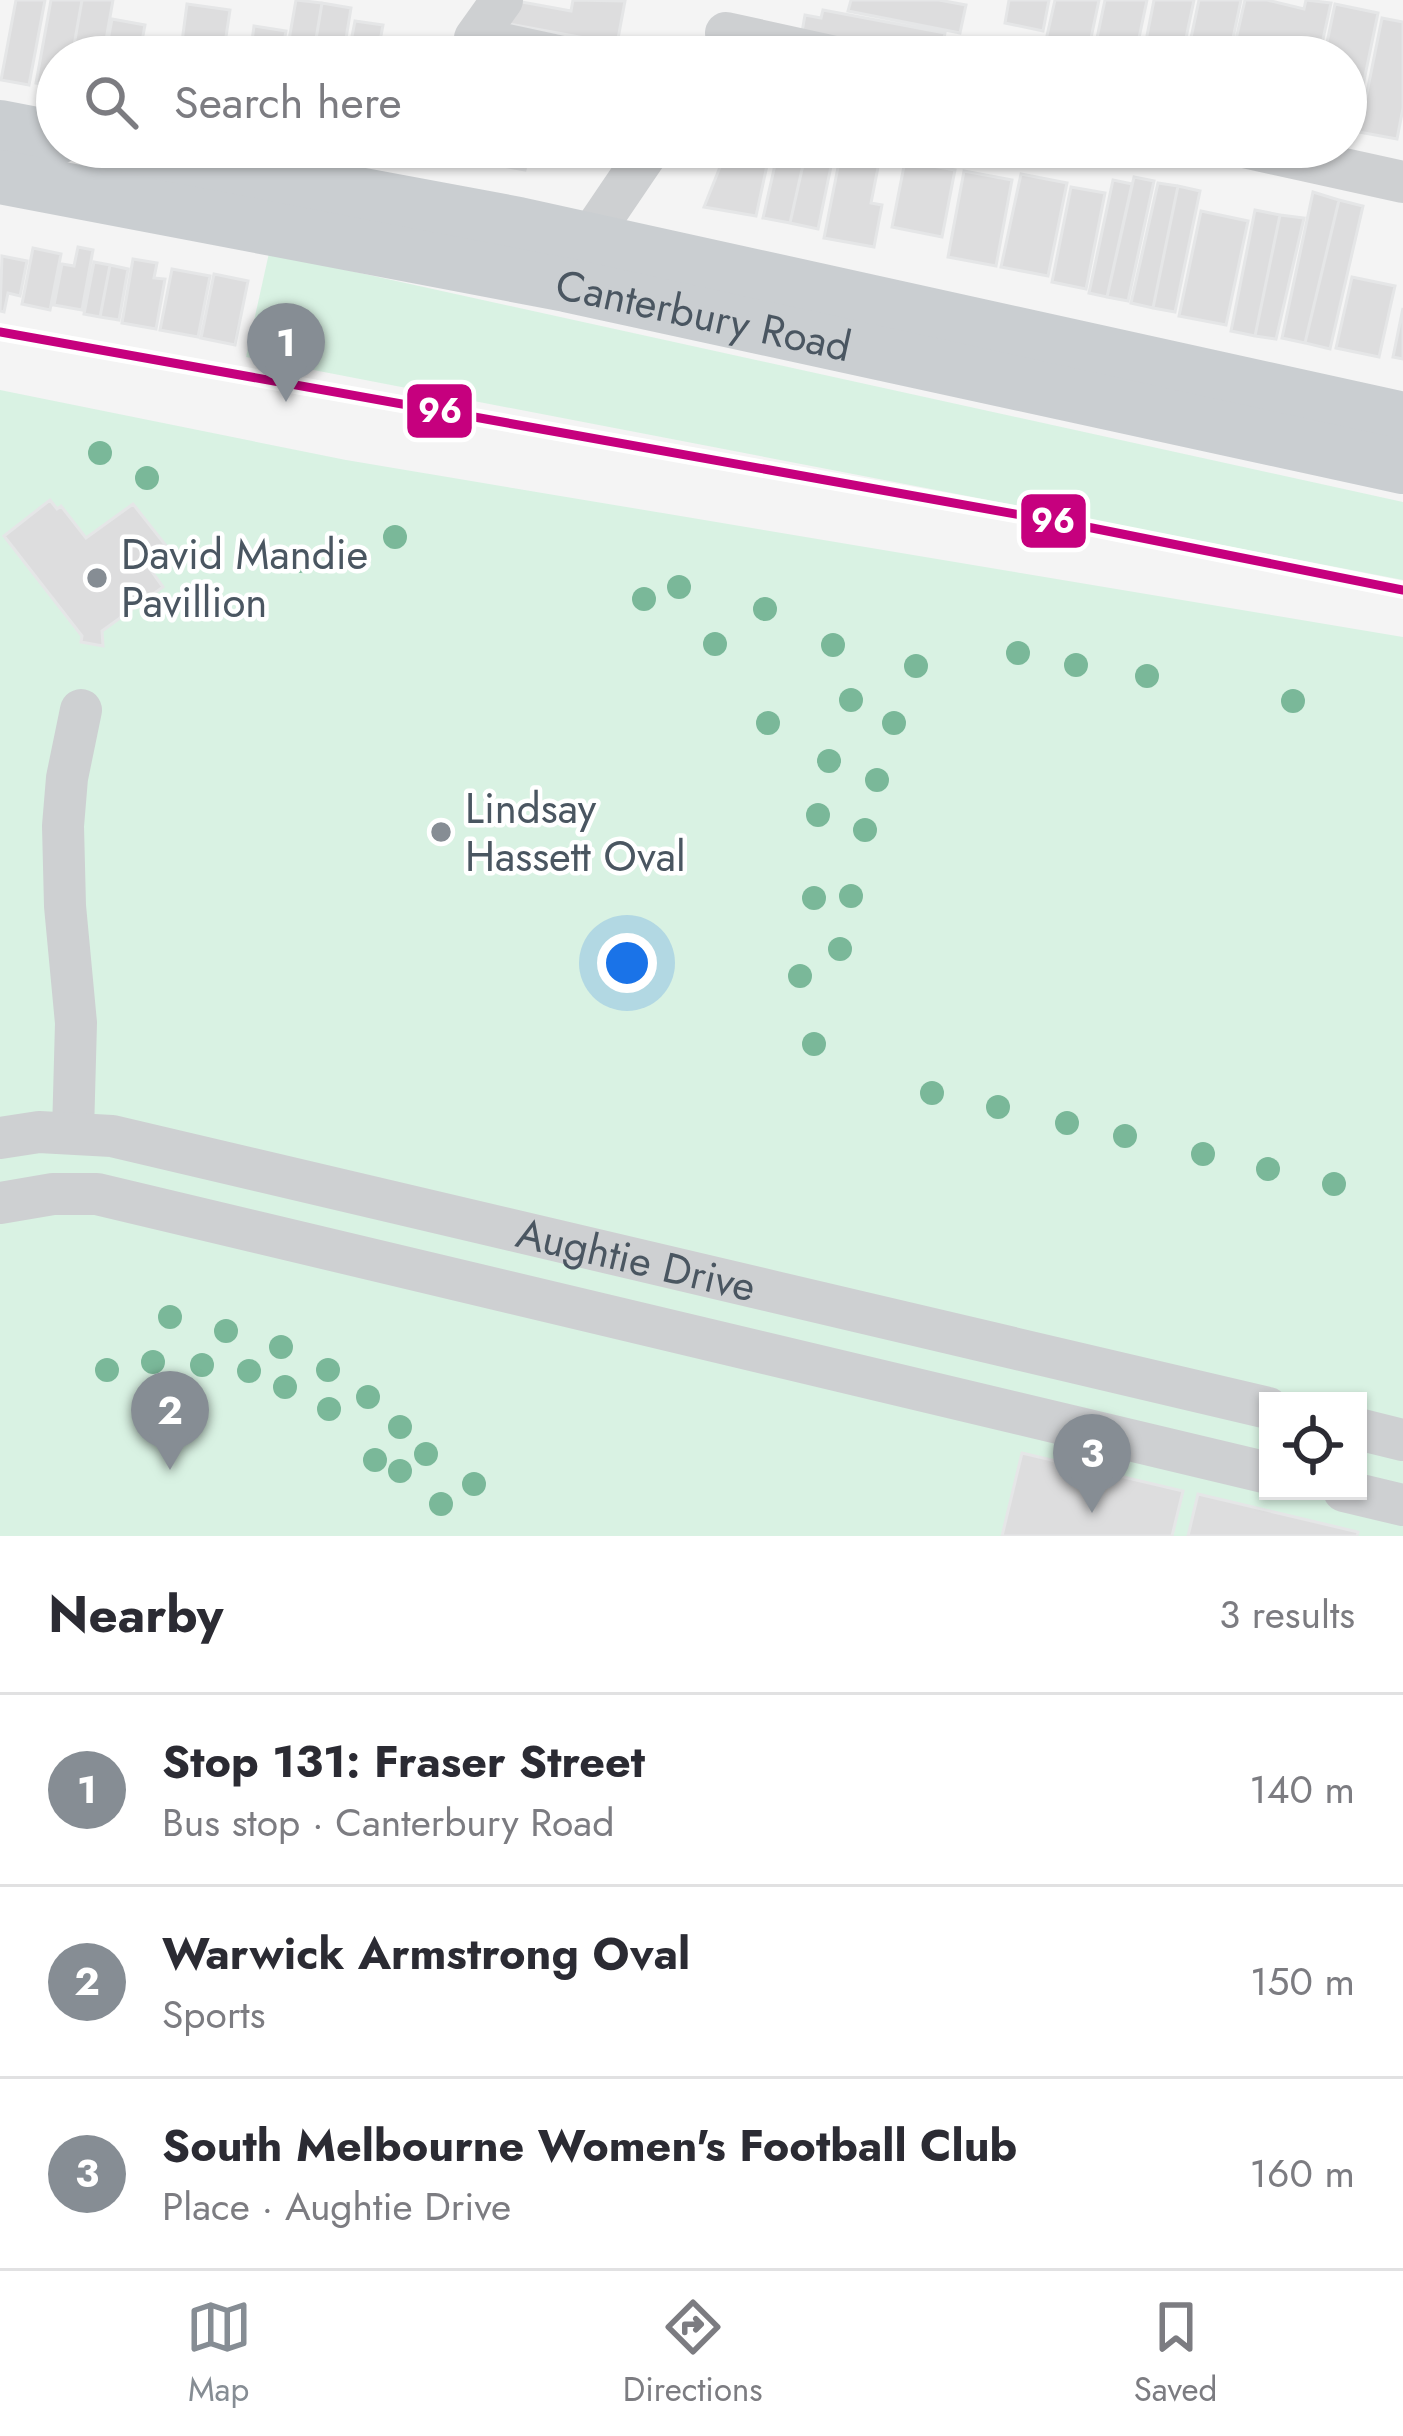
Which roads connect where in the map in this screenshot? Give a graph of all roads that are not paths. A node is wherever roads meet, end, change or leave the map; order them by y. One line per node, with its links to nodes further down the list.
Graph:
1 (502, 0): 2 (street)
2 (476, 36)
3 (0, 127): 4 (main road)
4 (36, 134)
5 (192, 168): 10 (main road, Canterbury Road)
6 (637, 168): 10 (street)
7 (1339, 168): 9 (street)
8 (0, 177): 10 (main road, Canterbury Road)
9 (1403, 182)
10 (577, 262): 11 (main road, Canterbury Road); 12 (main road, Canterbury Road)
11 (1403, 419)
12 (1403, 467)
13 (82, 710): 14 (street)
14 (73, 1132): 15 (street, Aughtie Drive); 17 (street, Aughtie Drive)
15 (0, 1138)
16 (0, 1203): 20 (street)
17 (1259, 1406)
18 (1367, 1431): 19 (street)
19 (1403, 1439)
20 (1259, 1471)
21 (1367, 1496): 22 (street)
22 (1403, 1505)

